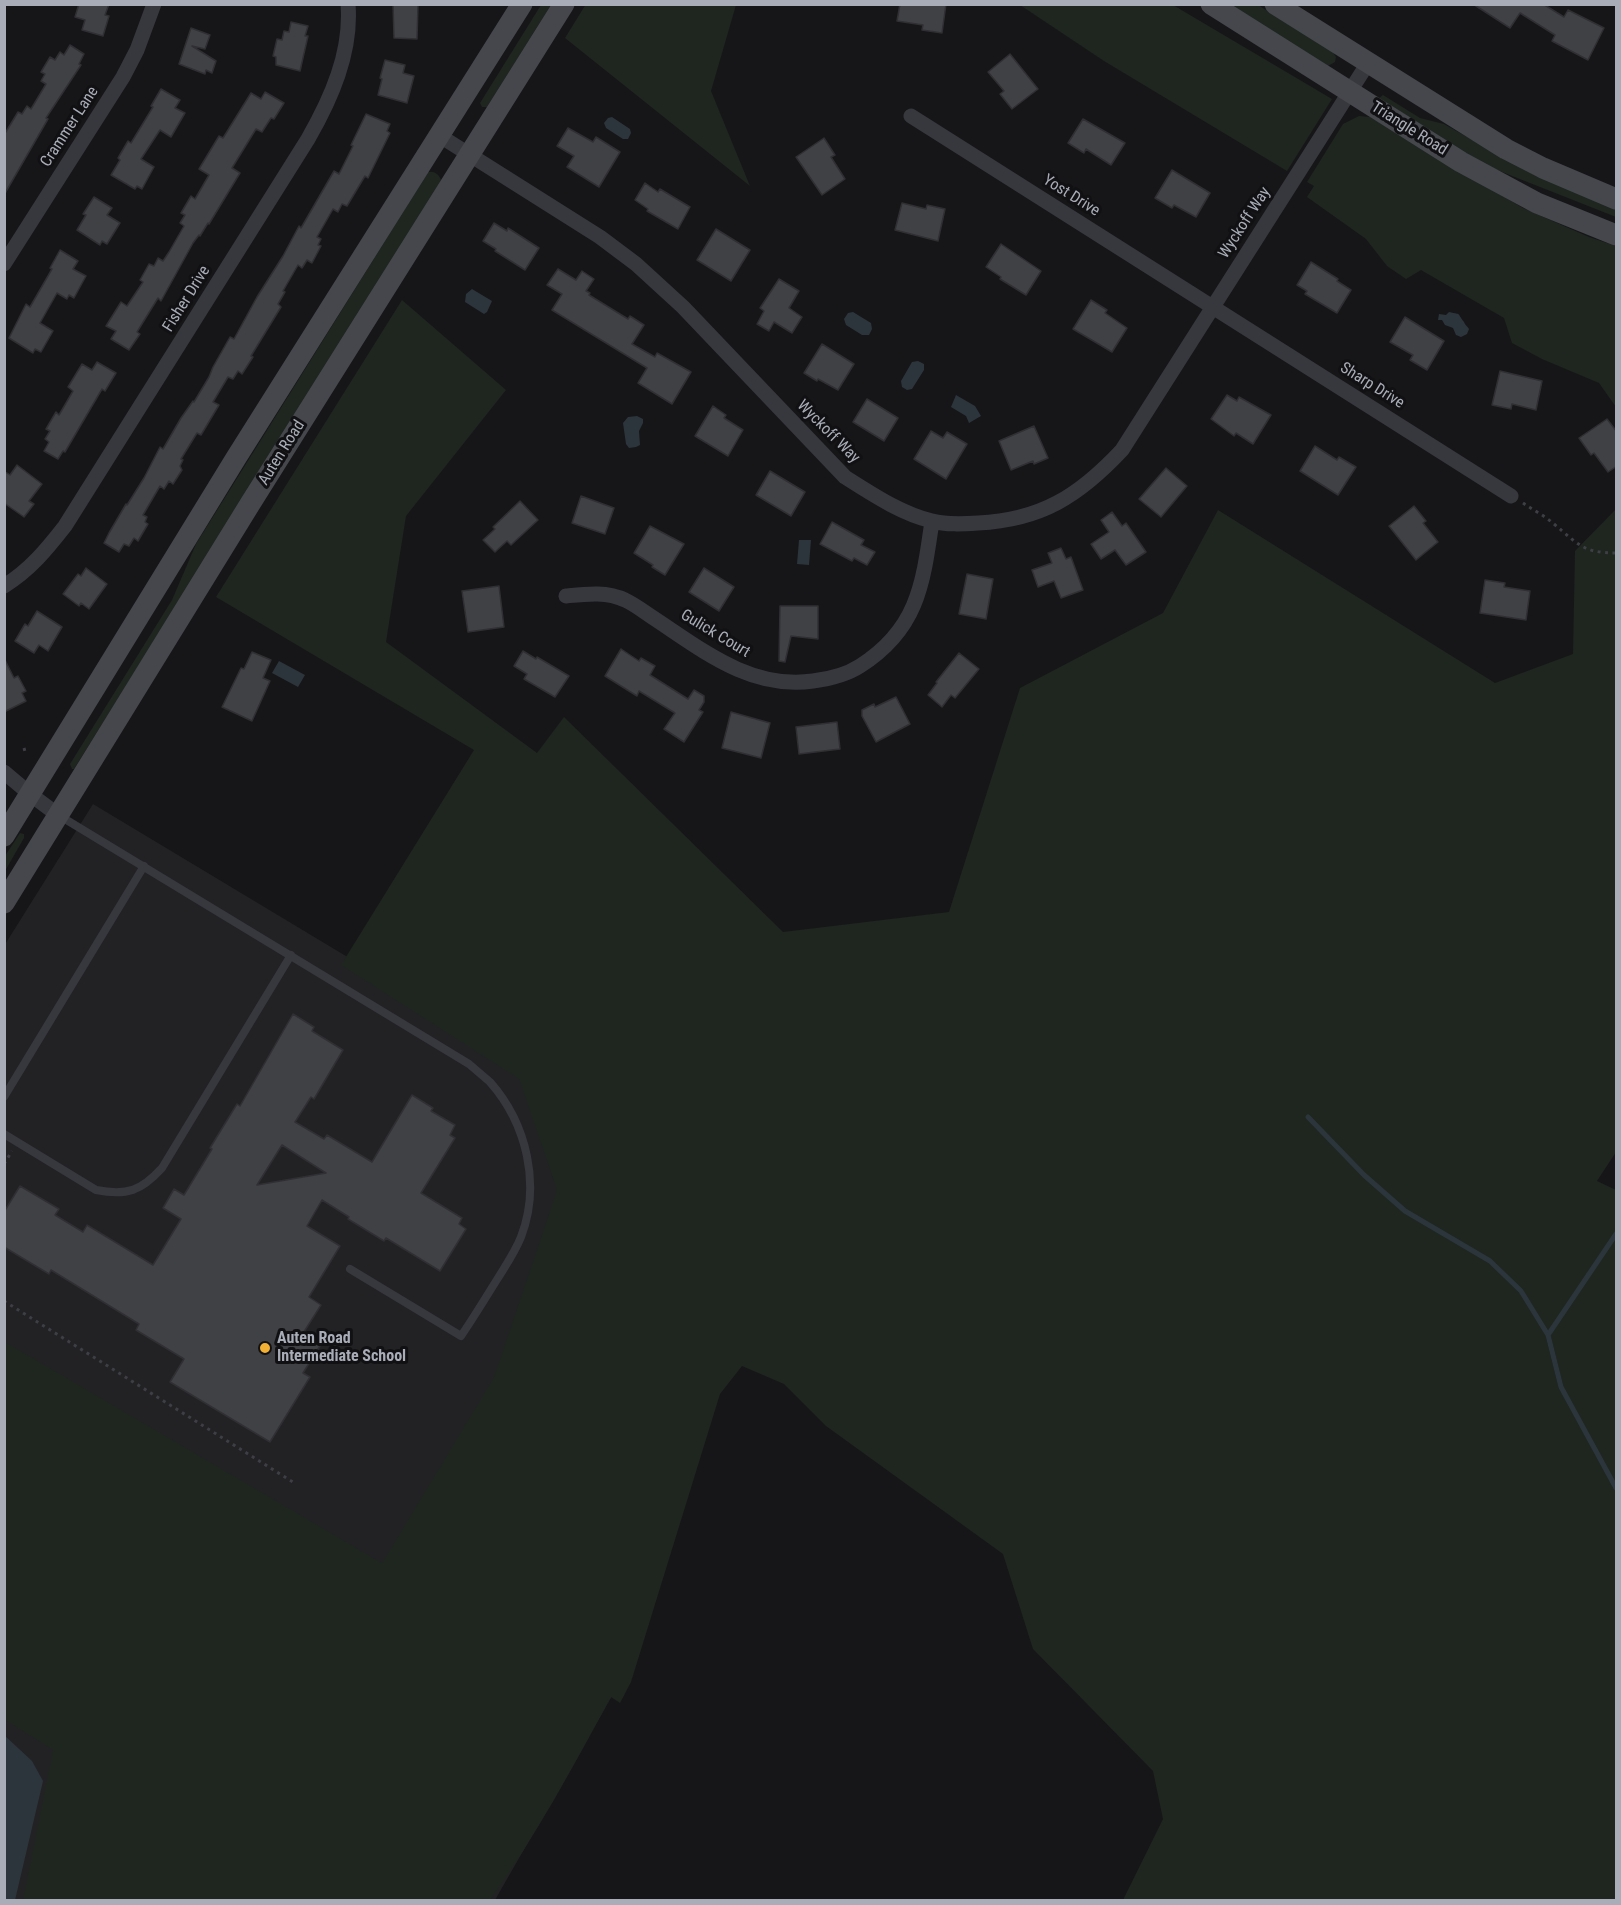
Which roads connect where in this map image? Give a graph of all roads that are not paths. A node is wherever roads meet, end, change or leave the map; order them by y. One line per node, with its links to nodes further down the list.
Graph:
1 (154, 4): 14 (street, Crammer Lane)
2 (348, 4): 18 (street, Fisher Drive)
3 (522, 4): 10 (street)
4 (564, 4): 11 (street, Auten Road)
5 (1211, 4): 8 (street, Triangle Road)
6 (1275, 4): 7 (street, Triangle Road)
7 (1368, 63): 8 (street, Wyckoff Way); 12 (street, Triangle Road)
8 (1350, 92): 13 (street, Triangle Road); 15 (street, Wyckoff Way)
9 (911, 116): 15 (street, Yost Drive)
10 (440, 136): 11 (street, Wyckoff Way); 21 (street)
11 (469, 156): 17 (street, Wyckoff Way); 22 (street, Auten Road)
12 (1617, 199)
13 (1617, 235)
14 (4, 264)
15 (1213, 307): 16 (street, Sharp Drive); 17 (street, Wyckoff Way)
16 (1511, 496)
17 (932, 521): 19 (street, Gulick Court)
18 (4, 586)
19 (567, 596)
20 (4, 772): 21 (street)
21 (30, 795): 22 (street); 23 (street)
22 (58, 815): 24 (lane); 25 (street, Auten Road)
23 (4, 836)
24 (144, 866): 26 (lane); 27 (lane)
25 (4, 903)
26 (291, 955): 28 (lane); 29 (lane)
27 (4, 1097)
28 (4, 1134)
29 (350, 1269)

